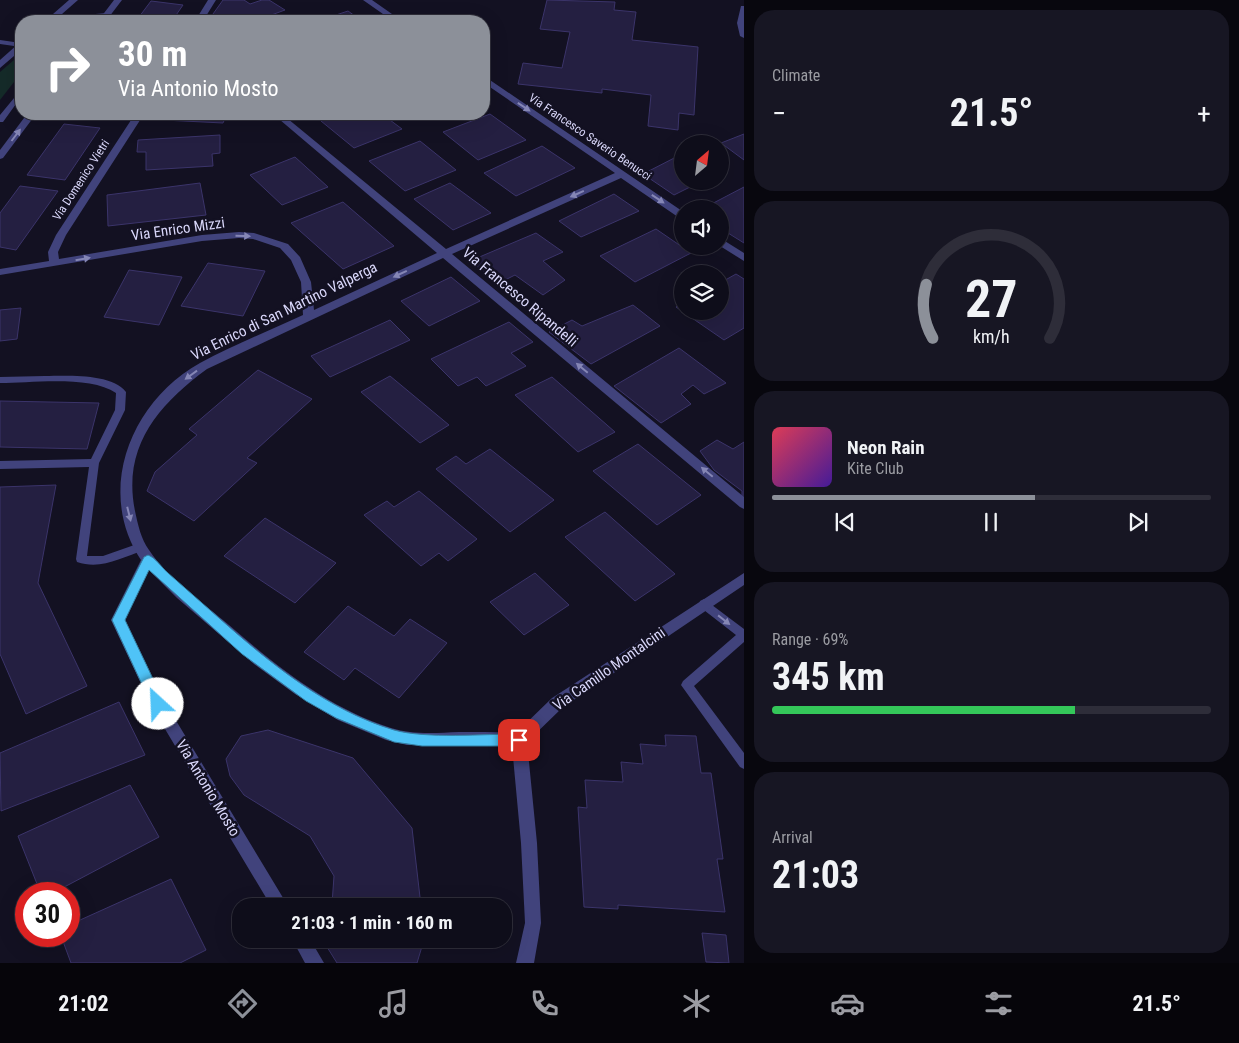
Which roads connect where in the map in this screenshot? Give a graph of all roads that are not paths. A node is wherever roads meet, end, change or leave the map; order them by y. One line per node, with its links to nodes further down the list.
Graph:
1 (74, 0): 6 (street)
2 (118, 0): 7 (street)
3 (212, 0): 8 (street)
4 (367, 0): 9 (street)
5 (744, 8): 10 (street)
6 (56, 15)
7 (106, 15)
8 (203, 15)
9 (389, 15)
10 (744, 36)
11 (0, 42): 12 (lane)
12 (15, 44)
13 (15, 51): 14 (street)
14 (0, 65)
15 (490, 84): 22 (street, Via Francesco Saverio Benucci, one-way to 22)
16 (15, 101): 17 (lane)
17 (0, 120)
18 (27, 120): 21 (street, one-way to 18)
19 (135, 120): 27 (street, Via Domenico Vietri)
20 (284, 120): 25 (street, Via Francesco Ripandelli)
21 (0, 156)
22 (622, 174): 23 (street, Via Francesco Saverio Benucci, one-way to 23); 25 (street, Via Enrico di San Martino Valperga, one-way to 25)
23 (674, 210)
24 (729, 247): 26 (street)
25 (444, 254): 29 (street, Via Enrico di San Martino Valperga, one-way to 29); 33 (street, Via Francesco Ripandelli, one-way to 25)
26 (744, 258)
27 (54, 264): 28 (street, Via Enrico Mizzi); 29 (street, Via Enrico Mizzi, one-way to 29)
28 (0, 272)
29 (309, 316): 34 (street, Via Enrico di San Martino Valperga, one-way to 34)
30 (0, 380): 31 (lane)
31 (94, 463): 32 (lane); 34 (lane)
32 (0, 465)
33 (744, 504)
34 (140, 547): 35 (street, Via Enrico di San Martino Valperga)
35 (148, 560): 39 (street, Via Enrico di San Martino Valperga); 41 (street, Via Antonio Mosto)
36 (744, 578): 37 (street, Via Camillo Montalcini)
37 (704, 604): 38 (lane, one-way to 38); 39 (street, Via Camillo Montalcini)
38 (744, 635): 40 (lane)
39 (519, 740): 44 (street)
40 (744, 763)
41 (275, 898)
42 (306, 948): 43 (street)
43 (315, 963)
44 (525, 963)

